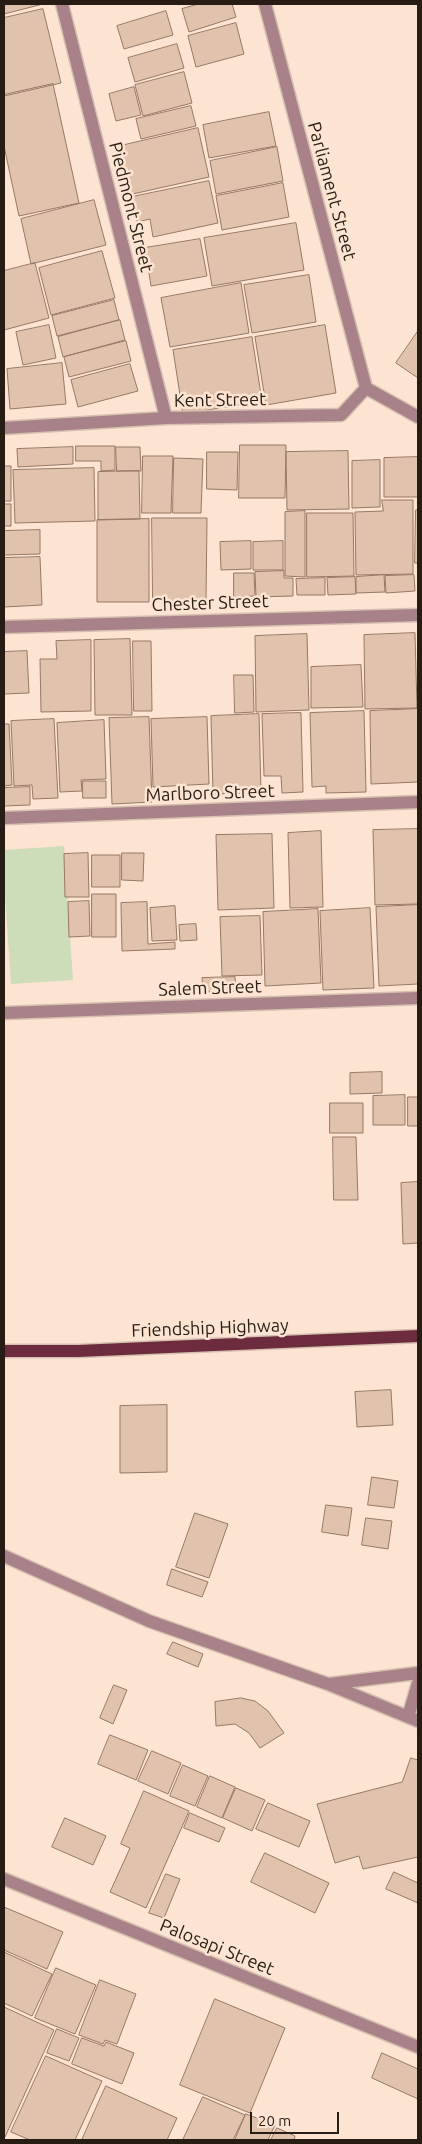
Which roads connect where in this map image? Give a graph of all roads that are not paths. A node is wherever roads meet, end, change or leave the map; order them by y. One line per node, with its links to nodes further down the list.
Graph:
1 (62, 4): 5 (street, Piedmont Street)
2 (265, 4): 3 (street, Parliament Street)
3 (366, 388): 4 (street); 5 (street, Kent Street)
4 (418, 417)
5 (166, 418): 6 (street, Kent Street)
6 (4, 428)
7 (418, 614): 8 (street, Chester Street)
8 (4, 627)
9 (418, 802): 10 (street, Marlboro Street)
10 (4, 818)
11 (418, 998): 12 (street, Salem Street)
12 (4, 1013)
13 (418, 1336): 14 (main road, Friendship Highway)
14 (4, 1351)
15 (4, 1556): 18 (street)
16 (418, 1673): 18 (street)
17 (418, 1683): 19 (street)
18 (328, 1684): 19 (street)
19 (413, 1719)
20 (4, 1879): 21 (street, Palosapi Street)
21 (418, 2047)

